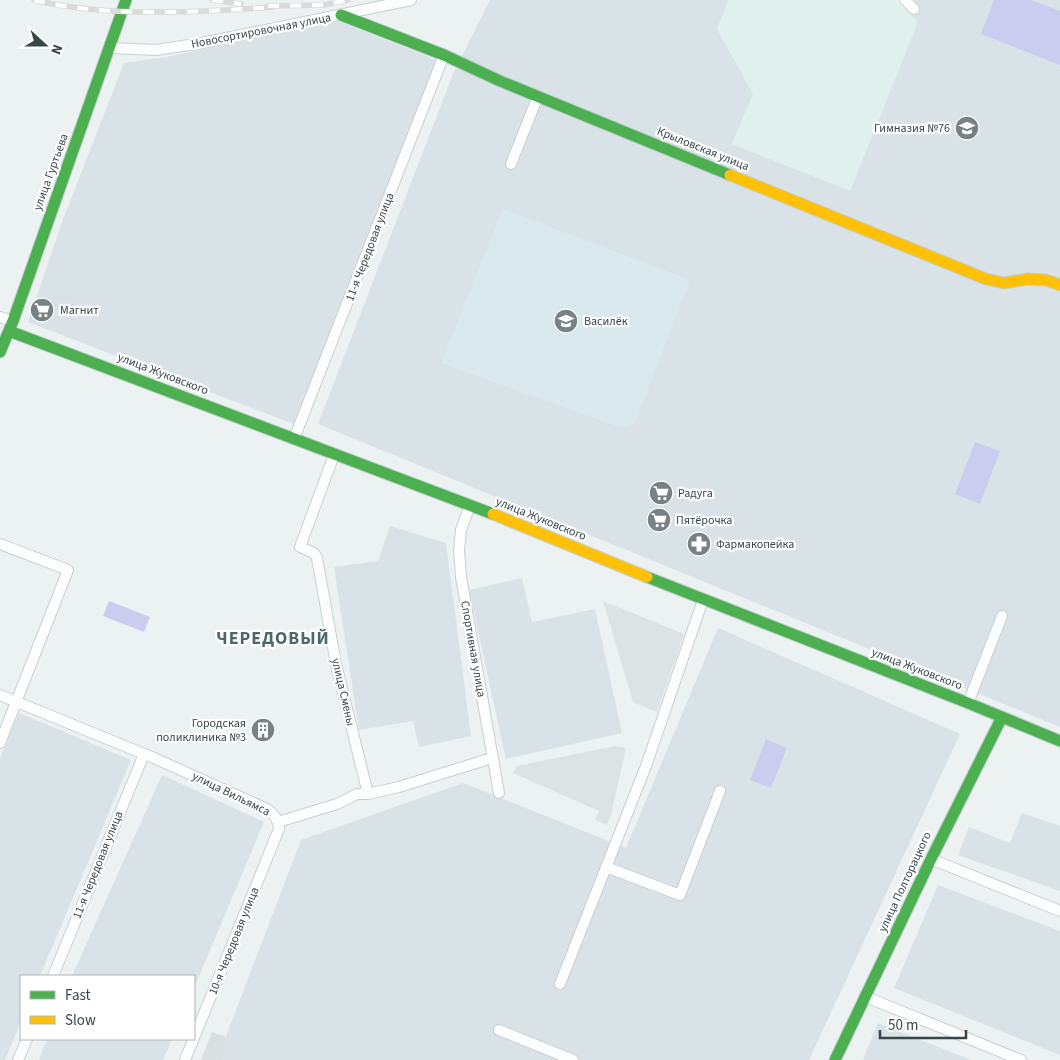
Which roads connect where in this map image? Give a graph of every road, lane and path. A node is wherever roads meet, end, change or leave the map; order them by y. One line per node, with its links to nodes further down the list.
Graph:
1 (126, 0): 6 (street, улица Гуртьева)
2 (410, 0): 5 (street, Новосортировочная улица)
3 (905, 0): 4 (street)
4 (914, 9)
5 (341, 15): 6 (street, Новосортировочная улица); 7 (street, Крыловская улица)
6 (110, 48): 12 (street, улица Гуртьева)
7 (444, 55): 8 (street, Крыловская улица); 14 (street, 11-я Чередовая улица)
8 (538, 96): 9 (street); 10 (street, Крыловская улица)
9 (511, 164)
10 (1060, 285)
11 (0, 317): 12 (street, улица Жуковского)
12 (11, 326): 13 (street, улица Гуртьева); 14 (street, улица Жуковского)
13 (0, 352)
14 (294, 438): 15 (street, улица Жуковского)
15 (334, 455): 16 (street, улица Жуковского); 30 (street, улица Смены)
16 (470, 505): 18 (street, улица Жуковского); 27 (street, Спортивная улица)
17 (0, 544): 21 (street)
18 (703, 600): 22 (street, улица Жуковского); 33 (street)
19 (1002, 616): 22 (street)
20 (0, 695): 21 (street, улица Вильямса)
21 (17, 702): 25 (street); 26 (street, улица Вильямса)
22 (968, 703): 23 (street, улица Жуковского)
23 (1002, 717): 24 (street, улица Жуковского); 32 (street, улица Полторацкого)
24 (1060, 741)
25 (0, 743)
26 (144, 754): 31 (street, улица Вильямса); 35 (street, 11-я Чередовая улица)
27 (492, 758): 29 (street, Спортивная улица); 30 (street, улица Вильямса)
28 (720, 791): 33 (street)
29 (499, 793)
30 (368, 794): 31 (street, улица Вильямса)
31 (278, 822): 39 (street, 10-я Чередовая улица)
32 (931, 859): 34 (street); 37 (street, улица Полторацкого)
33 (606, 867): 36 (street)
34 (1060, 911)
35 (52, 975)
36 (560, 984)
37 (866, 997): 45 (street, улица Полторацкого); 46 (street)
38 (499, 1030): 44 (street)
39 (195, 1035)
40 (27, 1040): 42 (street)
41 (193, 1040): 43 (street, 10-я Чередовая улица)
42 (18, 1060)
43 (185, 1060)
44 (574, 1060)
45 (835, 1060)
46 (1021, 1060)

